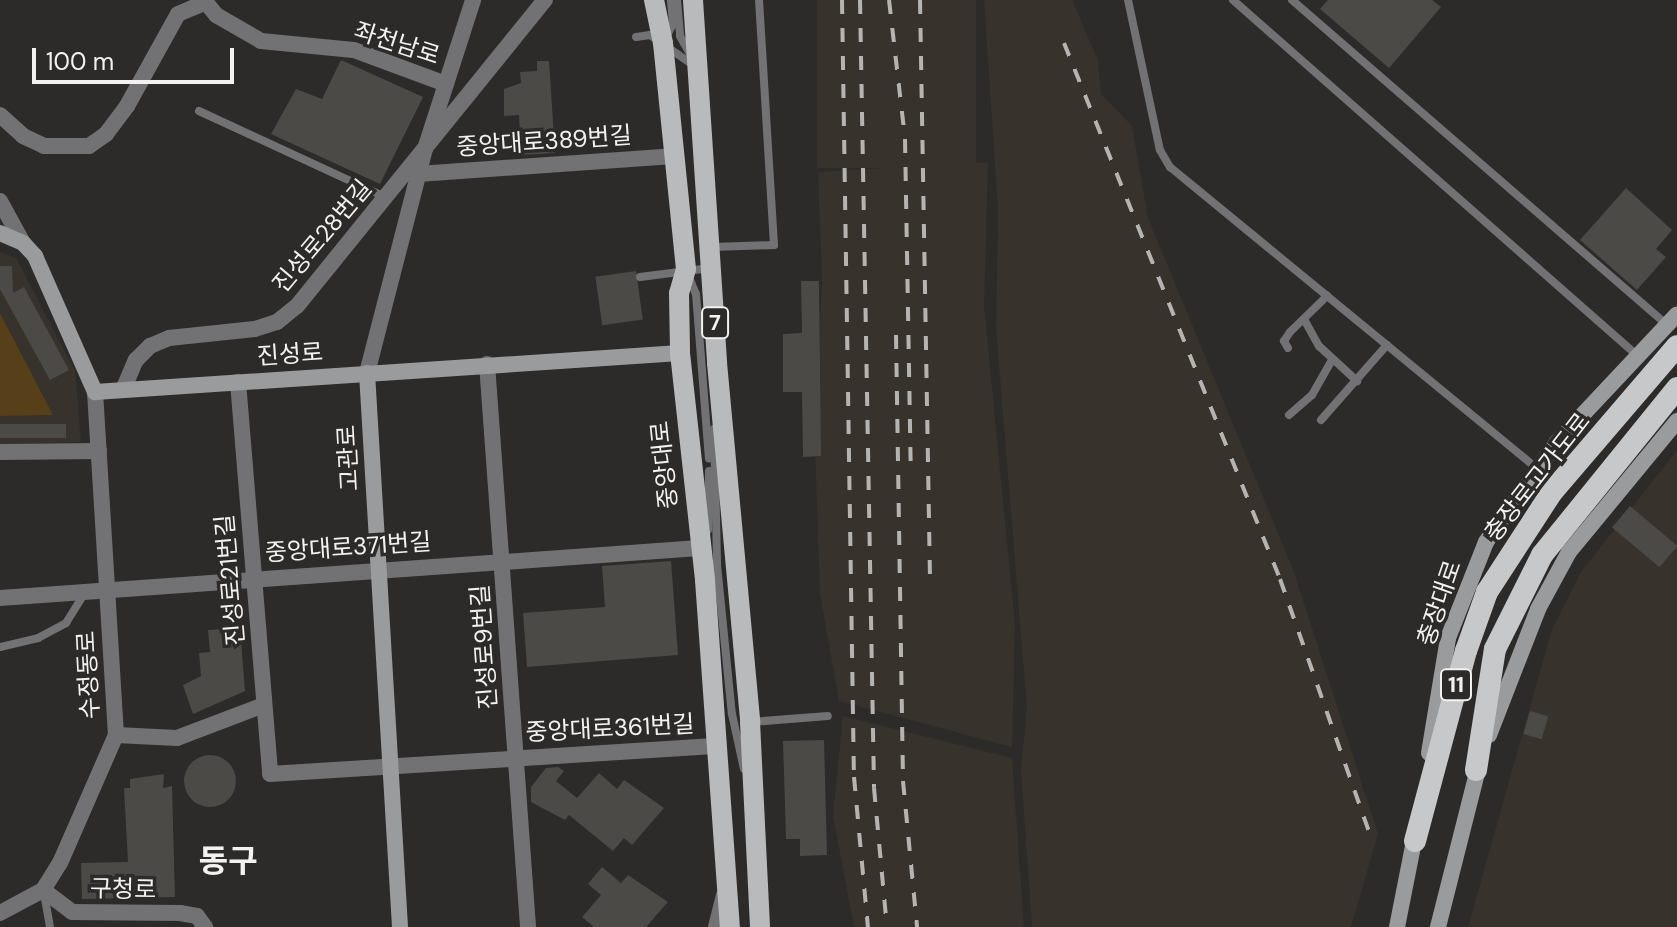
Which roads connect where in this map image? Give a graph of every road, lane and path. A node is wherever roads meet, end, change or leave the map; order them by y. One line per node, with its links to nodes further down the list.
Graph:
1 (473, 0): 15 (street, 고관로)
2 (545, 0): 18 (street, 진성로28번길)
3 (654, 0): 13 (main road, 중앙대로 / 7)
4 (671, 0): 13 (lane)
5 (677, 0): 14 (lane)
6 (693, 0): 14 (main road, 7)
7 (759, 0): 25 (lane)
8 (1128, 0): 28 (lane)
9 (1233, 0): 35 (lane)
10 (1292, 0): 29 (lane)
11 (205, 1): 15 (street, 좌천남로); 17 (street)
12 (636, 37): 13 (lane)
13 (663, 43): 14 (lane); 19 (main road, 중앙대로 / 7)
14 (697, 67): 25 (main road, 7)
15 (446, 84): 18 (street, 고관로)
16 (199, 111): 21 (lane)
17 (0, 115)
18 (425, 149): 20 (street, 고관로); 21 (street, 진성로28번길)
19 (673, 156): 20 (street, 중앙대로389번길); 26 (main road, 중앙대로 / 7)
20 (418, 174): 40 (street, 고관로)
21 (387, 198): 44 (street, 진성로28번길)
22 (0, 201): 24 (street)
23 (0, 233): 24 (main road)
24 (23, 243): 45 (main road)
25 (713, 257): 26 (lane); 37 (main road, 7)
26 (686, 269): 27 (lane); 34 (main road, 중앙대로 / 7); 57 (lane)
27 (640, 277)
28 (1327, 296): 30 (lane); 31 (lane)
29 (1672, 319): 35 (main road, 충장대로)
30 (1305, 321): 33 (lane); 36 (lane)
31 (1387, 345): 41 (lane); 51 (lane)
32 (1677, 346): 52 (highway, 충장로고가도로 / 11)
33 (1288, 348)
34 (680, 353): 38 (main road, 진성로); 53 (main road, 중앙대로 / 7)
35 (1640, 358): 51 (main road, 충장대로)
36 (1332, 360): 41 (lane); 46 (lane)
37 (717, 363): 64 (main road, 7); 71 (lane)
38 (487, 364): 40 (main road, 진성로); 54 (street, 진성로9번길)
39 (1677, 368): 52 (highway, 충장로고가도로 / 11)
40 (367, 373): 42 (main road, 진성로); 55 (main road, 고관로)
41 (1357, 381): 47 (lane)
42 (238, 382): 44 (main road, 진성로); 56 (street, 진성로21번길)
43 (1677, 388): 52 (highway, 충장로고가도로 / 11)
44 (123, 390): 45 (main road, 진성로)
45 (95, 392): 49 (street, 수정동로)
46 (1289, 415)
47 (1321, 420)
48 (1677, 421): 69 (main road)
49 (99, 451): 50 (street); 58 (street, 수정동로)
50 (0, 452)
51 (1537, 468): 72 (main road, 충장대로)
52 (1531, 546): 69 (highway, 충장로고가도로 / 11); 72 (highway, 충장로고가도로 / 11)
53 (699, 548): 54 (street, 중앙대로371번길); 57 (main road, 중앙대로 / 7)
54 (501, 560): 55 (street, 중앙대로371번길); 67 (street, 진성로9번길)
55 (379, 569): 56 (street, 중앙대로371번길); 68 (main road, 고관로)
56 (254, 578): 58 (street, 중앙대로371번길); 62 (street, 진성로21번길)
57 (705, 580): 66 (main road, 중앙대로 / 7)
58 (107, 590): 59 (street, 중앙대로371번길); 65 (street, 수정동로)
59 (85, 591): 60 (street, 중앙대로371번길); 61 (lane)
60 (0, 598)
61 (0, 647)
62 (264, 705): 65 (street); 70 (street, 진성로21번길)
63 (828, 716): 64 (lane)
64 (750, 722): 71 (main road, 7)
65 (116, 735): 74 (street, 수정동로)
66 (714, 746): 67 (street, 중앙대로361번길); 73 (main road, 중앙대로 / 7)
67 (515, 757): 68 (street, 중앙대로361번길); 79 (street, 진성로9번길)
68 (391, 764): 70 (street, 중앙대로361번길); 78 (main road, 고관로)
69 (1476, 770): 84 (main road)
70 (270, 774)
71 (755, 821): 82 (main road, 7)
72 (1415, 841): 83 (main road, 충장대로)
73 (726, 885): 80 (street); 81 (main road, 중앙대로 / 7)
74 (43, 890): 75 (street); 76 (lane); 77 (street, 구청로)
75 (0, 913)
76 (50, 927)
77 (205, 927)
78 (400, 927)
79 (528, 927)
80 (716, 927)
81 (730, 927)
82 (760, 927)
83 (1397, 927)
84 (1438, 927)

